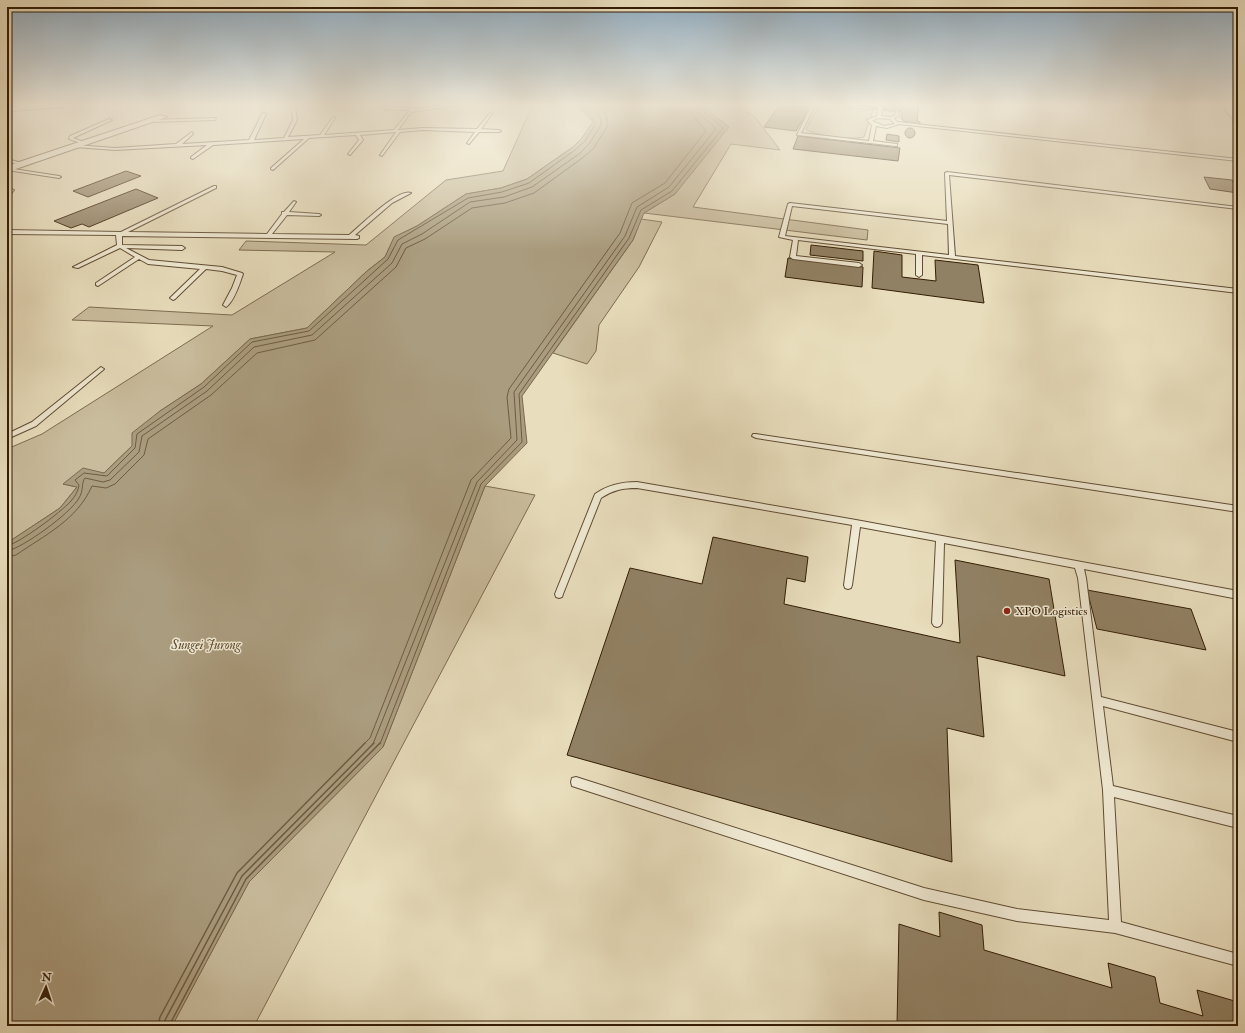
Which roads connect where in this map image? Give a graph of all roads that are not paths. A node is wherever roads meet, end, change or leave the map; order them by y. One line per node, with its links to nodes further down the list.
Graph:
1 (57, 152): 10 (street)
2 (200, 152): 7 (lane)
3 (291, 152): 12 (lane)
4 (384, 152): 6 (lane)
5 (1166, 152): 9 (lane)
6 (382, 155)
7 (193, 158)
8 (7, 160): 10 (lane)
9 (1238, 160)
10 (20, 164): 11 (street)
11 (7, 169): 13 (lane)
12 (273, 169)
13 (59, 177)
14 (214, 187): 24 (lane)
15 (12, 190): 17 (lane)
16 (409, 193): 26 (lane)
17 (7, 197)
18 (294, 202): 20 (lane)
19 (1238, 208): 22 (lane)
20 (284, 213): 21 (lane); 25 (lane)
21 (319, 214)
22 (950, 223): 28 (lane); 33 (lane)
23 (7, 232): 24 (lane)
24 (119, 235): 25 (lane); 29 (lane)
25 (268, 236): 26 (lane)
26 (350, 237): 27 (lane)
27 (357, 237)
28 (796, 239): 31 (lane); 34 (lane)
29 (120, 246): 30 (lane); 32 (lane); 35 (lane)
30 (182, 248)
31 (919, 253): 33 (lane); 37 (lane)
32 (138, 257): 36 (lane); 38 (lane)
33 (952, 257): 39 (lane)
34 (858, 265)
35 (76, 267)
36 (204, 268): 40 (lane); 41 (lane)
37 (919, 275)
38 (98, 284)
39 (1238, 291)
40 (172, 298)
41 (226, 304)
42 (101, 369): 44 (lane)
43 (756, 436): 45 (lane)
44 (7, 437)
45 (1238, 510)
46 (856, 523): 47 (lane); 49 (lane); 50 (lane)
47 (940, 540): 48 (lane); 52 (lane)
48 (1079, 566): 51 (lane); 53 (lane)
49 (848, 585)
50 (559, 594)
51 (1238, 595)
52 (937, 622)
53 (1097, 700): 54 (lane); 56 (lane)
54 (1238, 737)
55 (576, 782): 58 (lane)
56 (1108, 790): 57 (lane); 58 (lane)
57 (1238, 822)
58 (1115, 927): 59 (lane)
59 (1238, 960)

